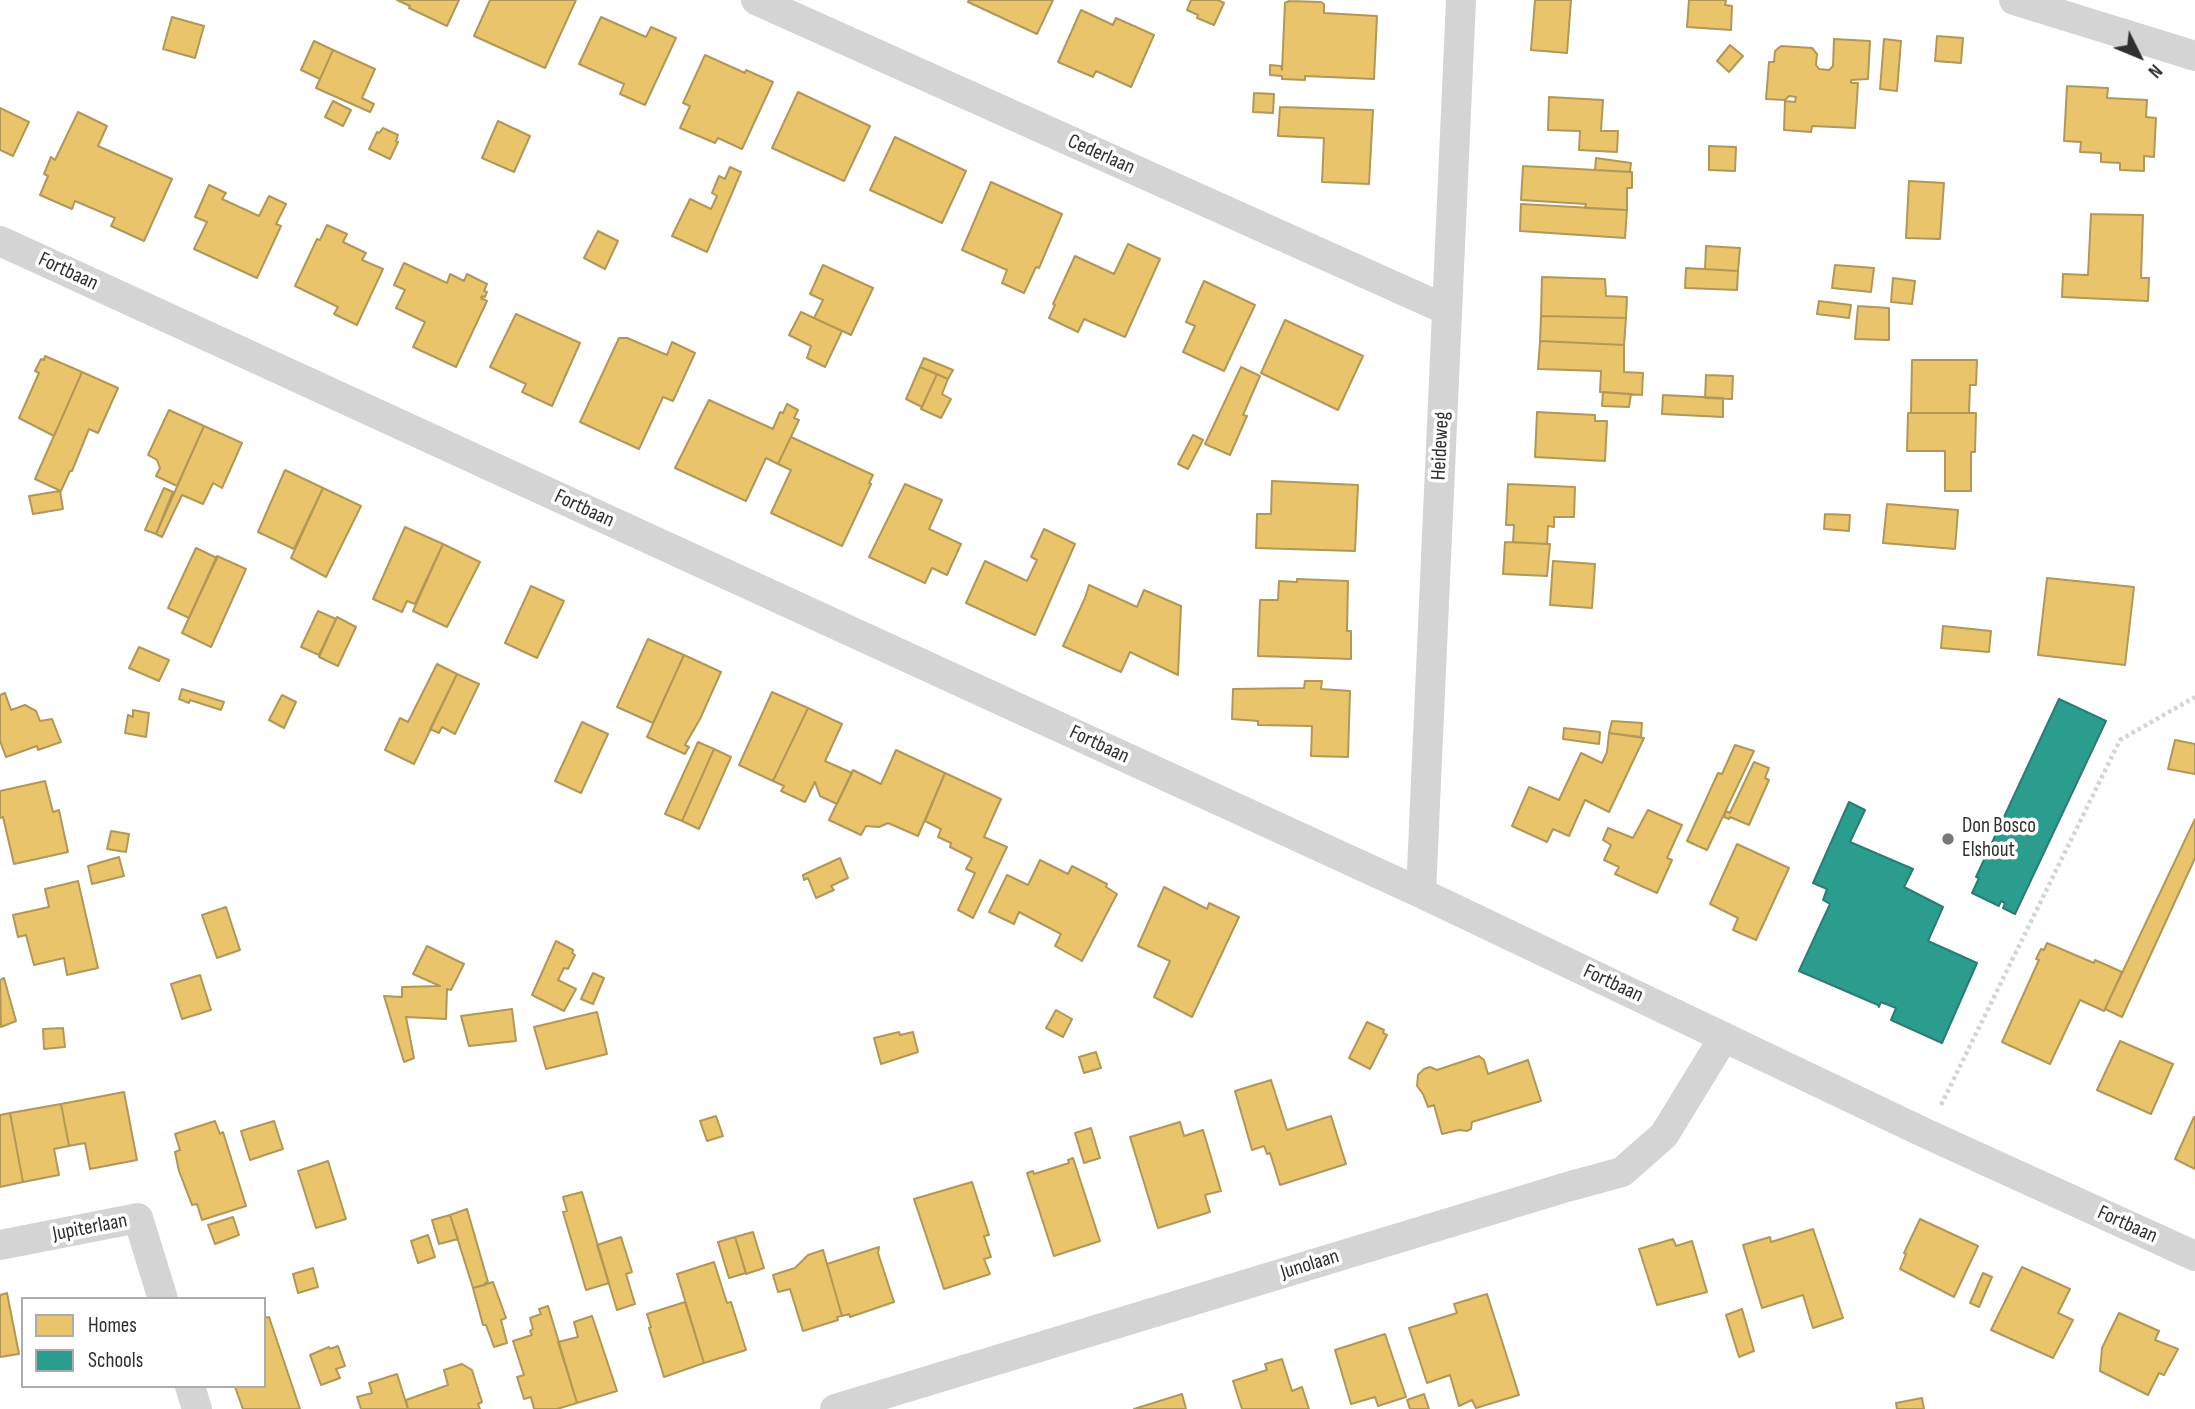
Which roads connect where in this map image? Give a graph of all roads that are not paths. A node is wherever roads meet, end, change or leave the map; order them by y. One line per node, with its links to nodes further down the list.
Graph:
1 (756, 0): 6 (street, Cederlaan)
2 (1461, 0): 6 (street, Heideweg)
3 (2014, 0): 4 (street)
4 (2195, 56)
5 (0, 241): 7 (street, Fortbaan)
6 (1447, 310): 7 (street, Heideweg)
7 (1421, 893): 8 (street, Fortbaan)
8 (1724, 1037): 10 (street, Fortbaan); 14 (street, Junolaan)
9 (0, 1245): 11 (street, Jupiterlaan)
10 (2195, 1256)
11 (162, 1297)
12 (191, 1388): 13 (street)
13 (197, 1409)
14 (835, 1409)

